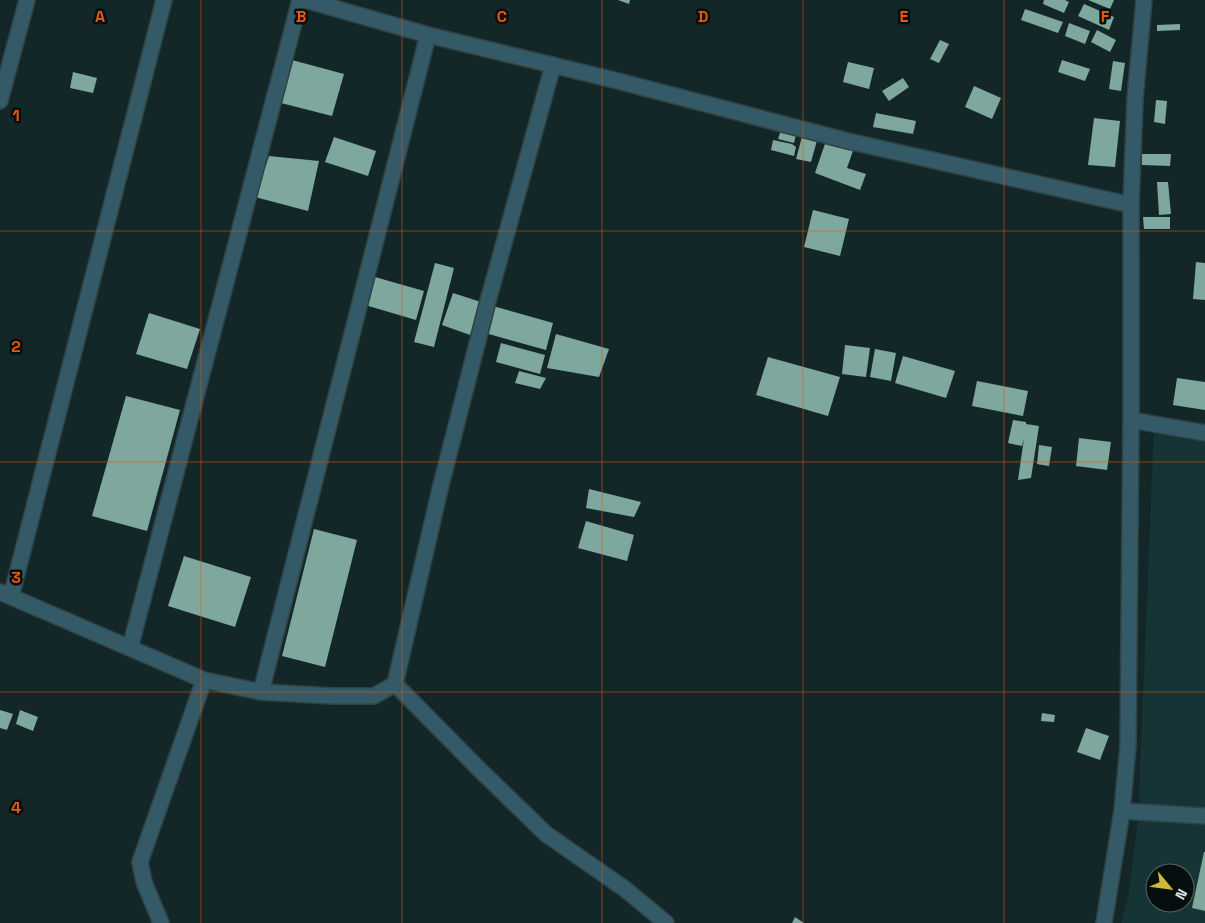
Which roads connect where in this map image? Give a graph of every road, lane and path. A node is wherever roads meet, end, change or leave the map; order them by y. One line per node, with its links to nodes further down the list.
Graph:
1 (27, 0): 8 (street)
2 (164, 0): 12 (street)
3 (300, 0): 13 (street)
4 (306, 0): 6 (street)
5 (1144, 0): 9 (street)
6 (428, 35): 7 (street); 16 (street)
7 (553, 65): 9 (street); 15 (street)
8 (0, 101)
9 (1131, 205): 10 (street)
10 (1131, 420): 11 (street); 17 (street)
11 (1205, 433)
12 (6, 594): 13 (street)
13 (130, 648): 14 (street)
14 (204, 680): 16 (street); 19 (street)
15 (395, 684): 16 (street); 20 (street)
16 (261, 692)
17 (1122, 810): 18 (street); 21 (street)
18 (1205, 816)
19 (161, 923)
20 (666, 923)
21 (1104, 923)

